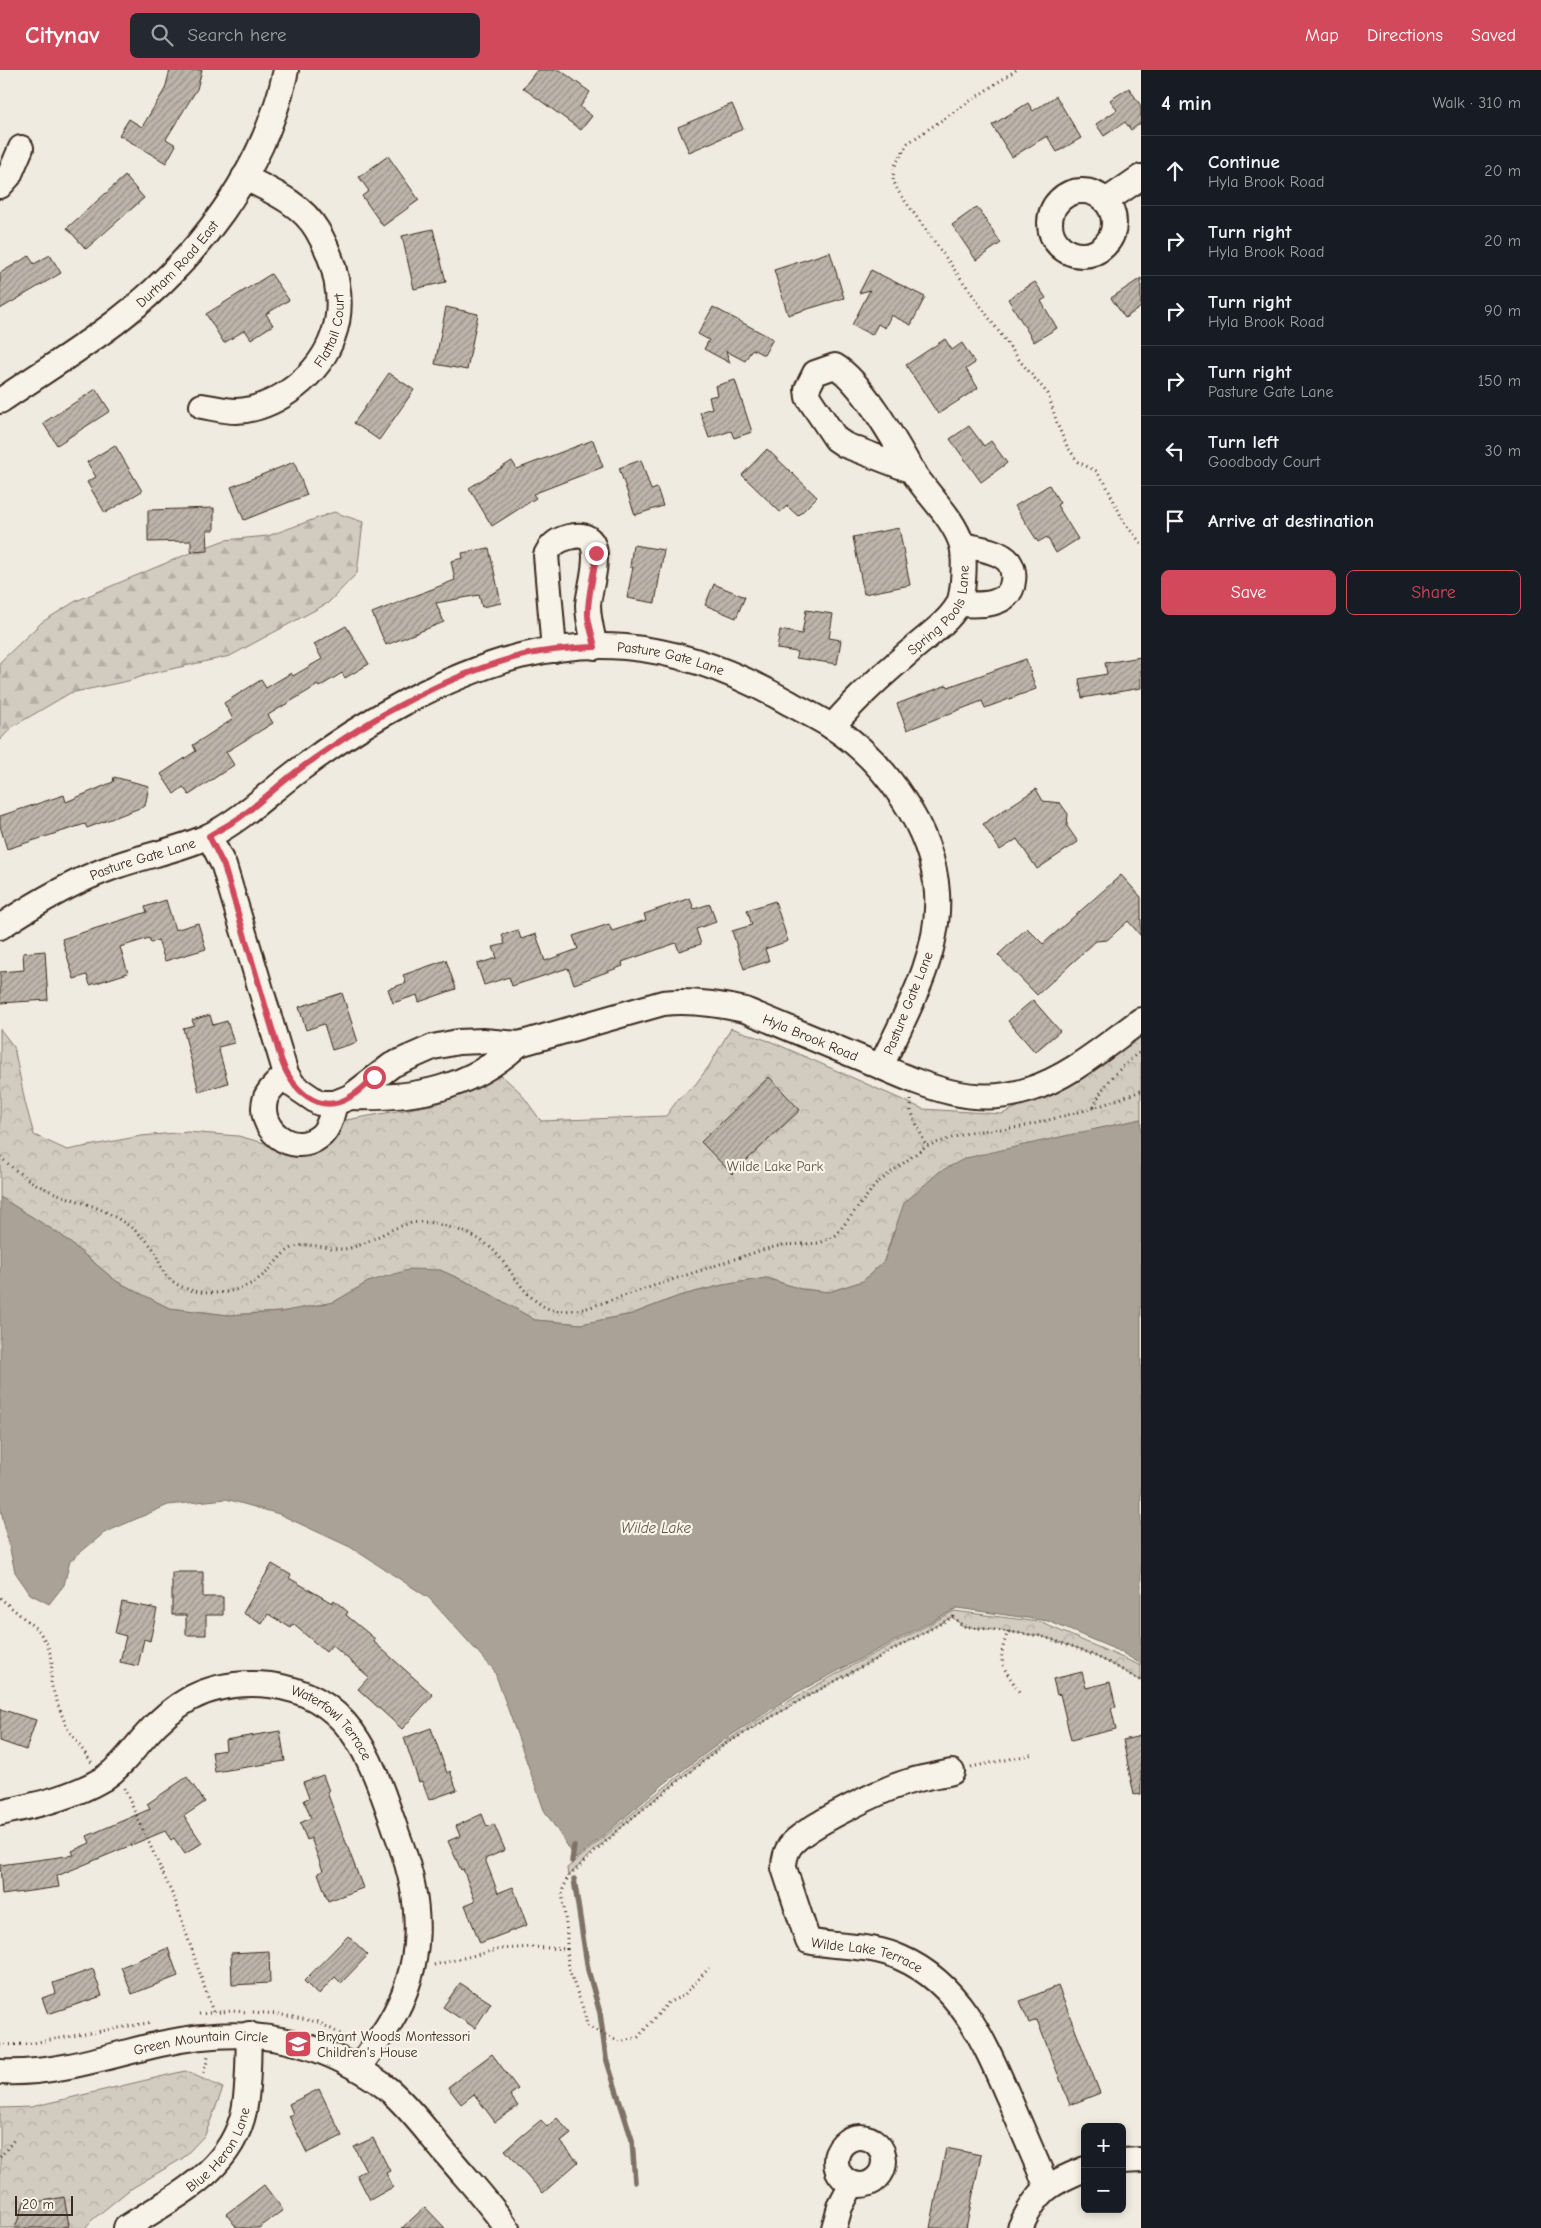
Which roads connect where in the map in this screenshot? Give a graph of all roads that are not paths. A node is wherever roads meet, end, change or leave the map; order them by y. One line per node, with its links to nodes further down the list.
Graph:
1 (286, 70): 3 (street, Durham Road East)
2 (21, 148): 5 (street)
3 (244, 177): 7 (street, Durham Road East); 8 (street, Flattail Court)
4 (1141, 177): 6 (street)
5 (0, 186)
6 (1106, 201)
7 (0, 401)
8 (202, 406)
9 (913, 471): 9 (street, Spring Pools Lane); 10 (street, Spring Pools Lane)
10 (962, 545): 11 (street, Spring Pools Lane); 11 (street)
11 (959, 604): 14 (street, Spring Pools Lane)
12 (595, 647): 13 (street, Pasture Gate Lane); 13 (street); 14 (street, Pasture Gate Lane)
13 (554, 650): 15 (street, Pasture Gate Lane)
14 (832, 727): 19 (street, Pasture Gate Lane)
15 (209, 836): 16 (street, Pasture Gate Lane); 20 (street, Hyla Brook Road)
16 (0, 927)
17 (1141, 1020): 19 (street, Hyla Brook Road)
18 (519, 1044): 19 (street, Hyla Brook Road); 21 (street, Hyla Brook Road); 21 (street, Hyla Brook Road)
19 (881, 1066)
20 (286, 1074): 21 (street, Hyla Brook Road); 21 (street)
21 (343, 1100)
22 (952, 1772): 31 (street, Wilde Lake Terrace)
23 (0, 1813): 25 (street, Waterfowl Terrace)
24 (249, 2034): 25 (street, Green Mountain Circle); 26 (street, Green Mountain Circle); 32 (street, Blue Heron Lane)
25 (358, 2068): 33 (street, Green Mountain Circle)
26 (0, 2072)
27 (1141, 2160): 28 (street)
28 (1126, 2161)
29 (1081, 2171): 31 (street)
30 (852, 2184): 34 (street)
31 (1047, 2187): 35 (street)
32 (126, 2228)
33 (507, 2228)
34 (834, 2228)
35 (1020, 2228)

